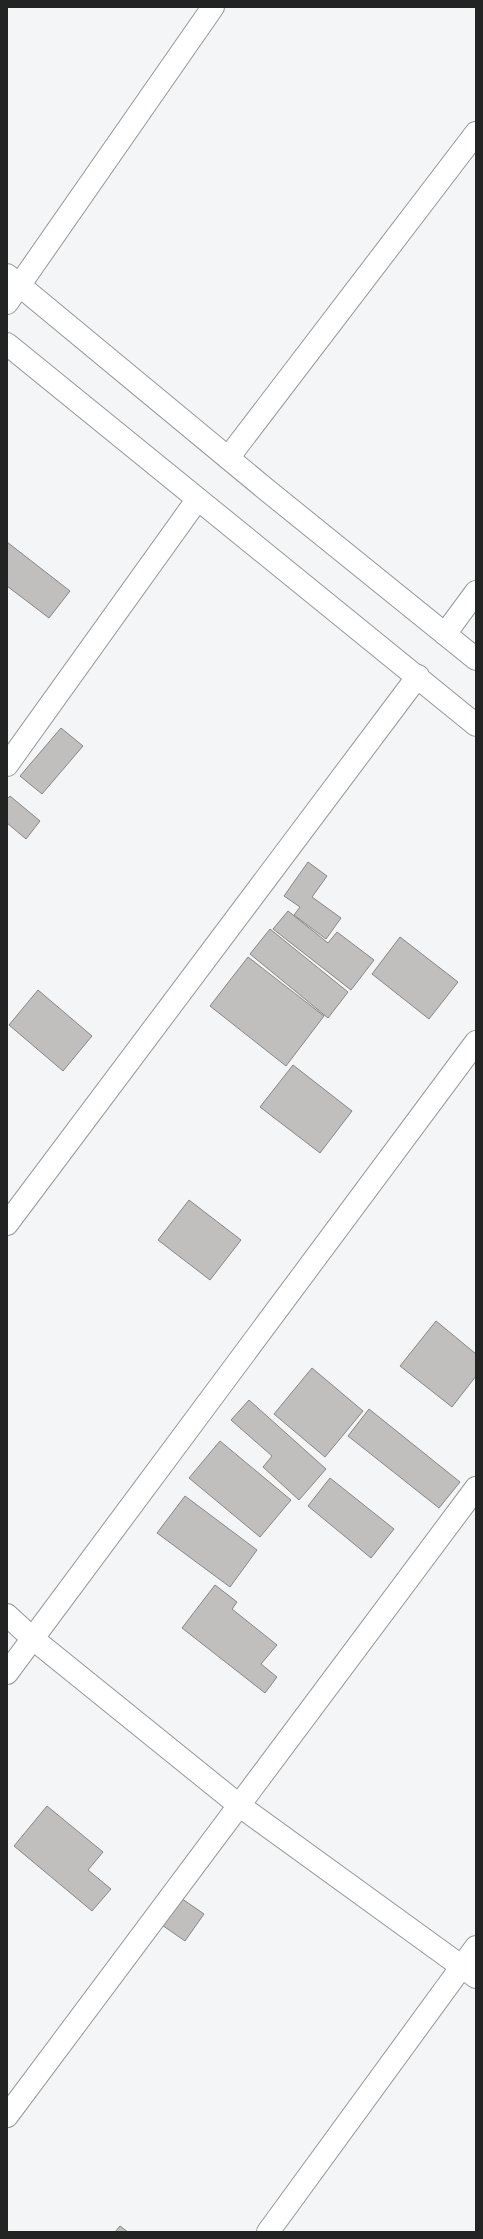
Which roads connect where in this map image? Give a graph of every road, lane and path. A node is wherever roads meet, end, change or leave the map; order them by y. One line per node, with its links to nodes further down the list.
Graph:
1 (213, 7): 3 (street)
2 (476, 133): 6 (street)
3 (13, 280): 4 (street); 6 (street)
4 (7, 303)
5 (7, 344): 7 (street)
6 (228, 458): 9 (street)
7 (197, 500): 11 (street); 13 (street)
8 (476, 592): 9 (street)
9 (445, 634): 10 (street)
10 (476, 659)
11 (418, 676): 12 (street); 15 (street)
12 (476, 725)
13 (7, 765)
14 (476, 1042): 18 (street)
15 (7, 1224)
16 (476, 1488): 20 (street)
17 (7, 1615): 18 (street)
18 (32, 1638): 19 (street); 20 (street)
19 (7, 1673)
20 (240, 1806): 22 (street); 23 (street)
21 (476, 1947): 22 (street)
22 (469, 1972): 24 (street)
23 (7, 2116)
24 (268, 2232)

